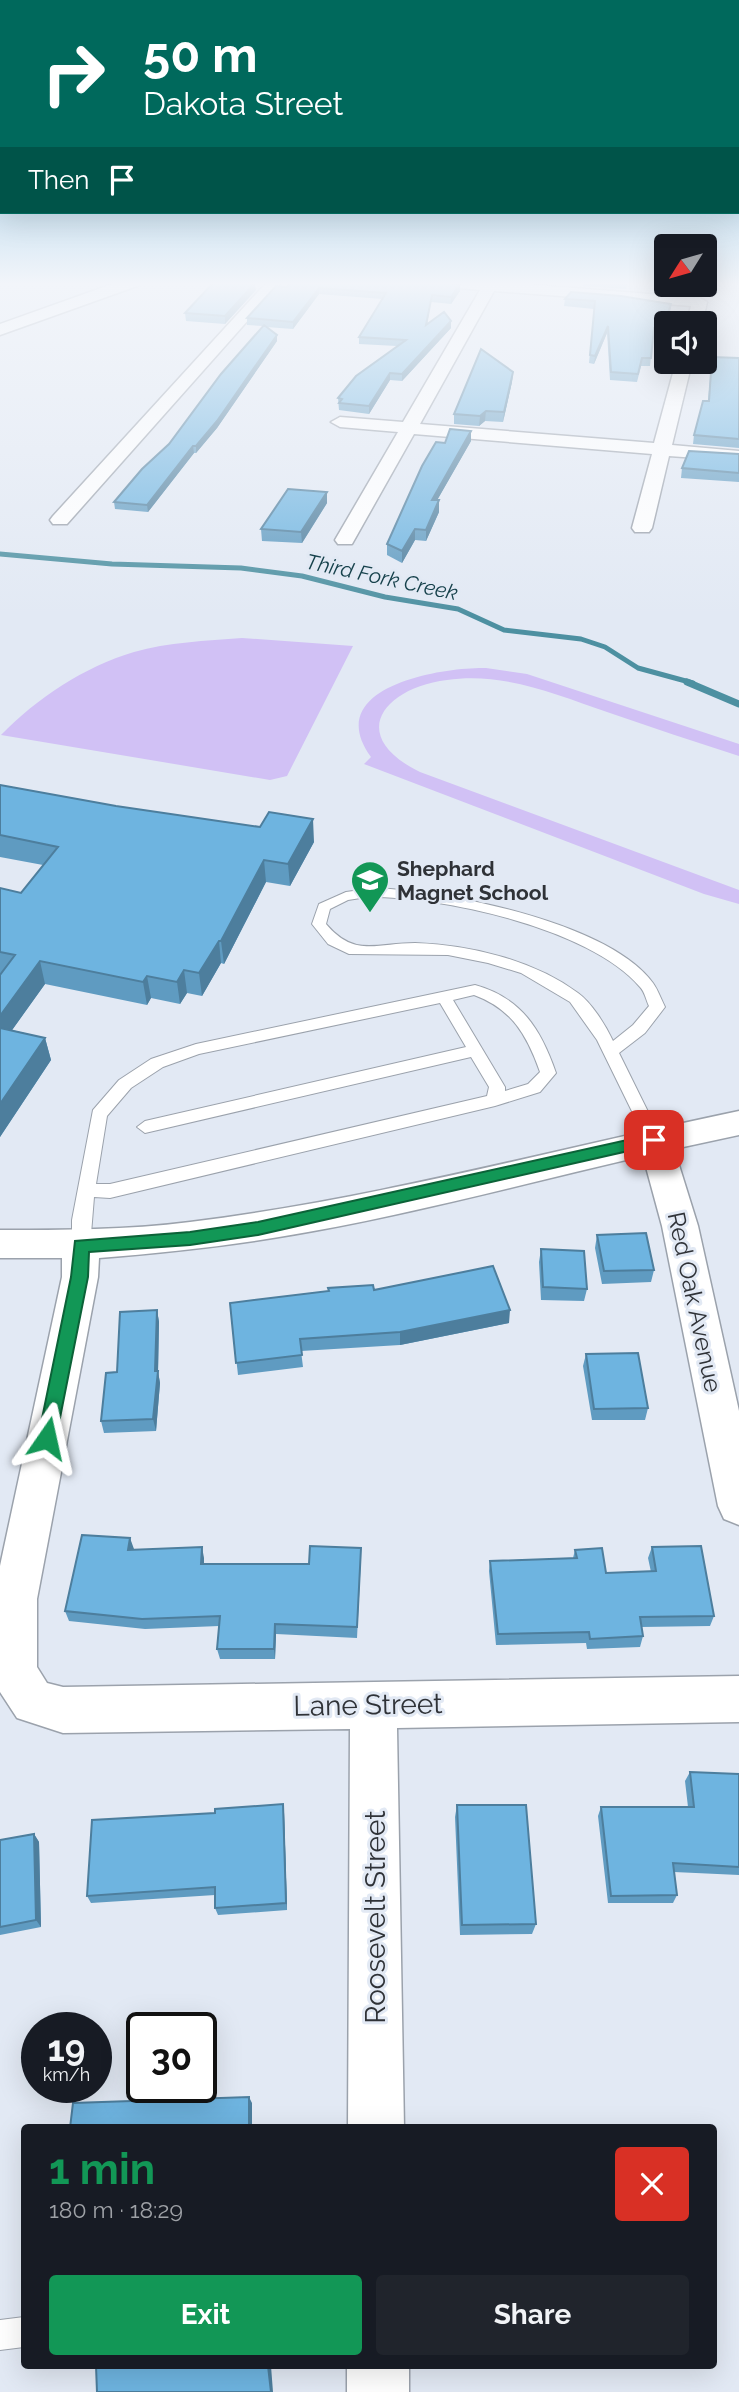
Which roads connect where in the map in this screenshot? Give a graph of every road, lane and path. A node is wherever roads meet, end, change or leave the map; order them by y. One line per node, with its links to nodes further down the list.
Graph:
1 (174, 394): 8 (street)
2 (430, 394): 5 (street)
3 (676, 394): 6 (street)
4 (340, 422): 5 (street)
5 (411, 428): 6 (street); 10 (street)
6 (662, 449): 7 (street); 9 (street)
7 (739, 456)
8 (60, 520)
9 (642, 528)
10 (345, 540)
11 (444, 997): 12 (lane); 14 (lane); 18 (lane)
12 (476, 1050): 14 (lane); 16 (lane)
13 (610, 1052): 13 (lane); 17 (lane)
14 (495, 1100): 18 (lane)
15 (739, 1123): 17 (street)
16 (145, 1127)
17 (654, 1140): 20 (street); 21 (street, Red Oak Avenue)
18 (87, 1190): 20 (lane)
19 (0, 1244): 20 (street)
20 (81, 1246): 23 (street, Lane Street)
21 (739, 1506)
22 (739, 1699): 23 (street, Lane Street)
23 (373, 1705): 24 (street, Roosevelt Street)
24 (376, 2124)
25 (378, 2369): 26 (street)
26 (378, 2392)

